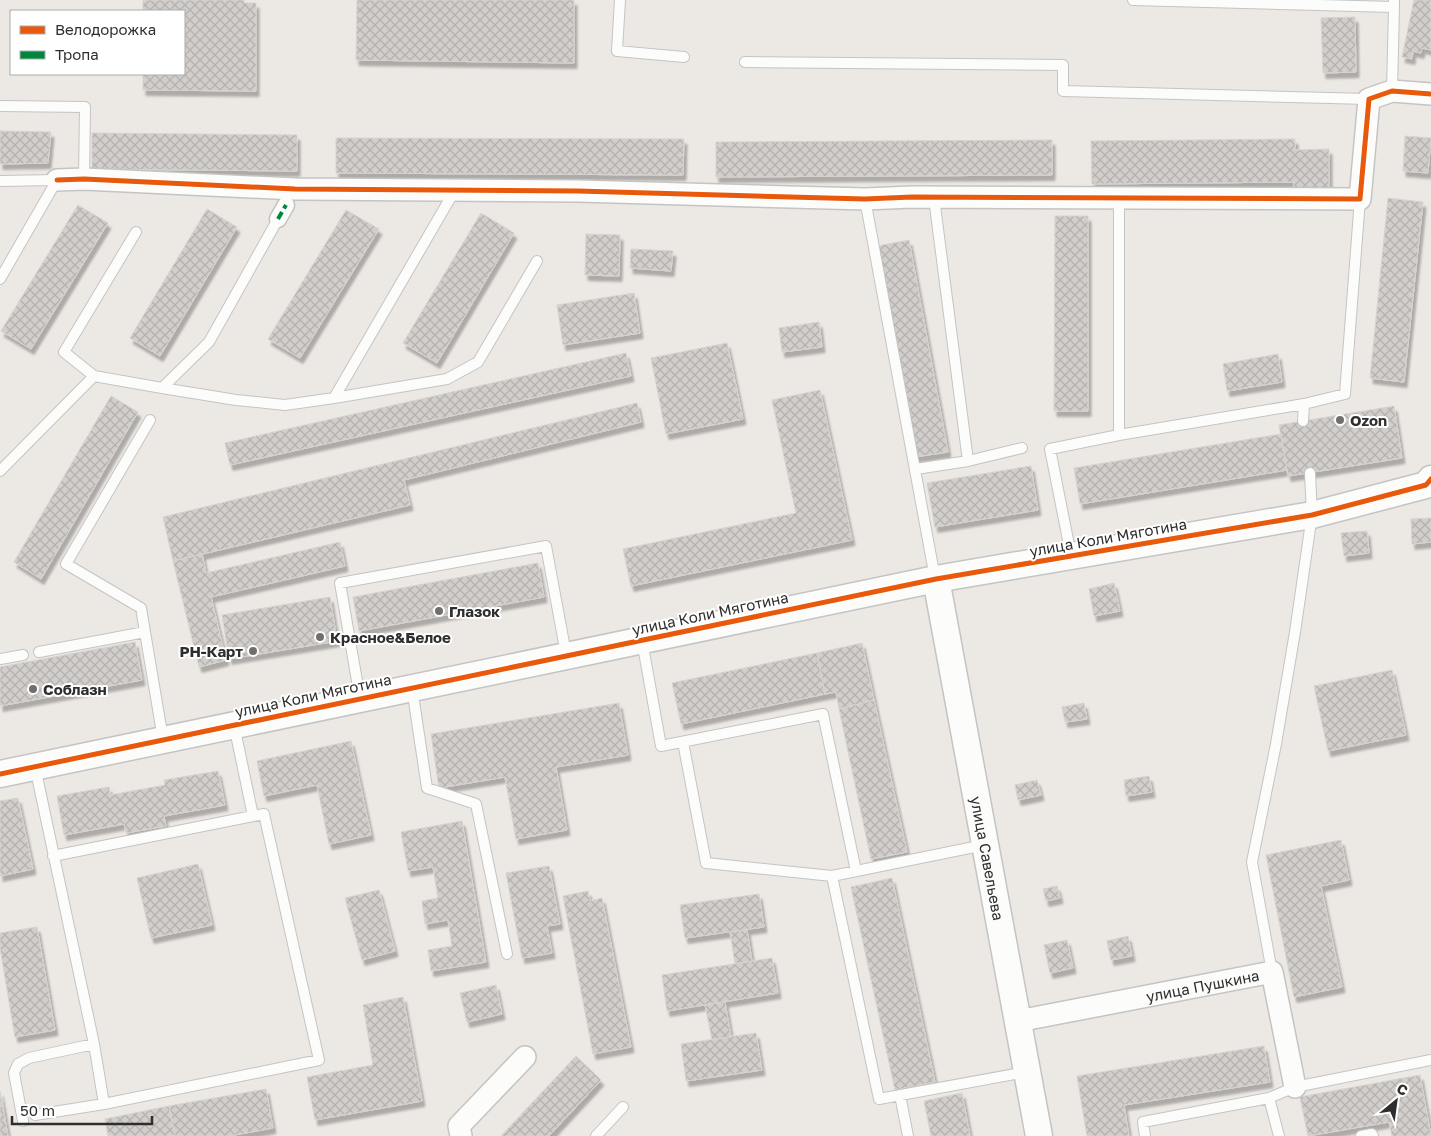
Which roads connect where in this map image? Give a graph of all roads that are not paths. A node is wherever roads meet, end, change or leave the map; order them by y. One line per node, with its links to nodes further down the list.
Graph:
1 (620, 0): 4 (lane)
2 (1133, 0): 3 (lane)
3 (1394, 3): 6 (lane)
4 (684, 57)
5 (745, 62): 8 (lane)
6 (1392, 91): 7 (street); 8 (street)
7 (1431, 94)
8 (1369, 99): 17 (street)
9 (0, 106): 10 (lane)
10 (84, 179): 11 (street); 18 (street)
11 (56, 180): 12 (lane); 21 (lane)
12 (0, 181)
13 (455, 190): 15 (street); 18 (street); 24 (lane)
14 (934, 198): 15 (street); 16 (street); 30 (lane)
15 (865, 199): 31 (lane)
16 (1119, 199): 17 (street); 28 (lane)
17 (1360, 199): 25 (lane)
18 (286, 204): 23 (lane)
19 (136, 232): 22 (lane)
20 (538, 261): 24 (lane)
21 (0, 279)
22 (94, 376): 23 (lane); 32 (lane)
23 (162, 388): 24 (lane)
24 (334, 398)
25 (1304, 404): 27 (lane); 28 (lane)
26 (150, 420): 38 (lane)
27 (1303, 421)
28 (1120, 435): 36 (lane)
29 (1022, 448): 30 (lane)
30 (968, 461): 31 (lane)
31 (916, 469): 37 (lane)
32 (0, 470)
33 (1310, 472): 35 (lane)
34 (1428, 482): 35 (street, улица Коли Мяготина)
35 (1312, 515): 36 (street, улица Коли Мяготина); 57 (lane)
36 (1071, 556): 37 (street, улица Коли Мяготина)
37 (936, 579): 39 (street, улица Коли Мяготина); 52 (street, улица Савельева)
38 (145, 632): 40 (lane); 47 (lane)
39 (642, 640): 42 (street, улица Коли Мяготина); 48 (lane)
40 (39, 652)
41 (23, 655): 43 (lane)
42 (567, 656): 44 (street, улица Коли Мяготина); 45 (lane)
43 (0, 659)
44 (412, 687): 45 (street, улица Коли Мяготина); 56 (lane)
45 (360, 698): 46 (street, улица Коли Мяготина)
46 (234, 724): 47 (street, улица Коли Мяготина); 51 (lane)
47 (163, 739): 49 (street, улица Коли Мяготина)
48 (683, 742): 54 (lane); 55 (lane)
49 (35, 767): 50 (street, улица Коли Мяготина); 53 (lane)
50 (0, 774)
51 (253, 816): 53 (lane); 66 (lane)
52 (985, 844): 54 (lane); 58 (street, улица Савельева)
53 (53, 856): 59 (lane)
54 (856, 871): 55 (lane)
55 (832, 876): 64 (lane)
56 (508, 954)
57 (1272, 972): 58 (street, улица Пушкина); 63 (street, улица Пушкина)
58 (1018, 1021): 62 (street, улица Савельева)
59 (94, 1044): 66 (lane); 69 (lane)
60 (525, 1057): 70 (street)
61 (1431, 1060): 63 (lane)
62 (1027, 1072): 64 (lane); 73 (street, улица Савельева)
63 (1295, 1087): 65 (lane)
64 (900, 1095): 72 (lane)
65 (1269, 1098): 74 (lane); 75 (lane)
66 (104, 1104): 68 (lane)
67 (623, 1107): 71 (lane)
68 (36, 1115)
69 (23, 1121)
70 (461, 1136)
71 (596, 1136)
72 (908, 1136)
73 (1039, 1136)
74 (1145, 1136)
75 (1279, 1136)
76 (1361, 1136): 77 (lane)
77 (1372, 1136)

